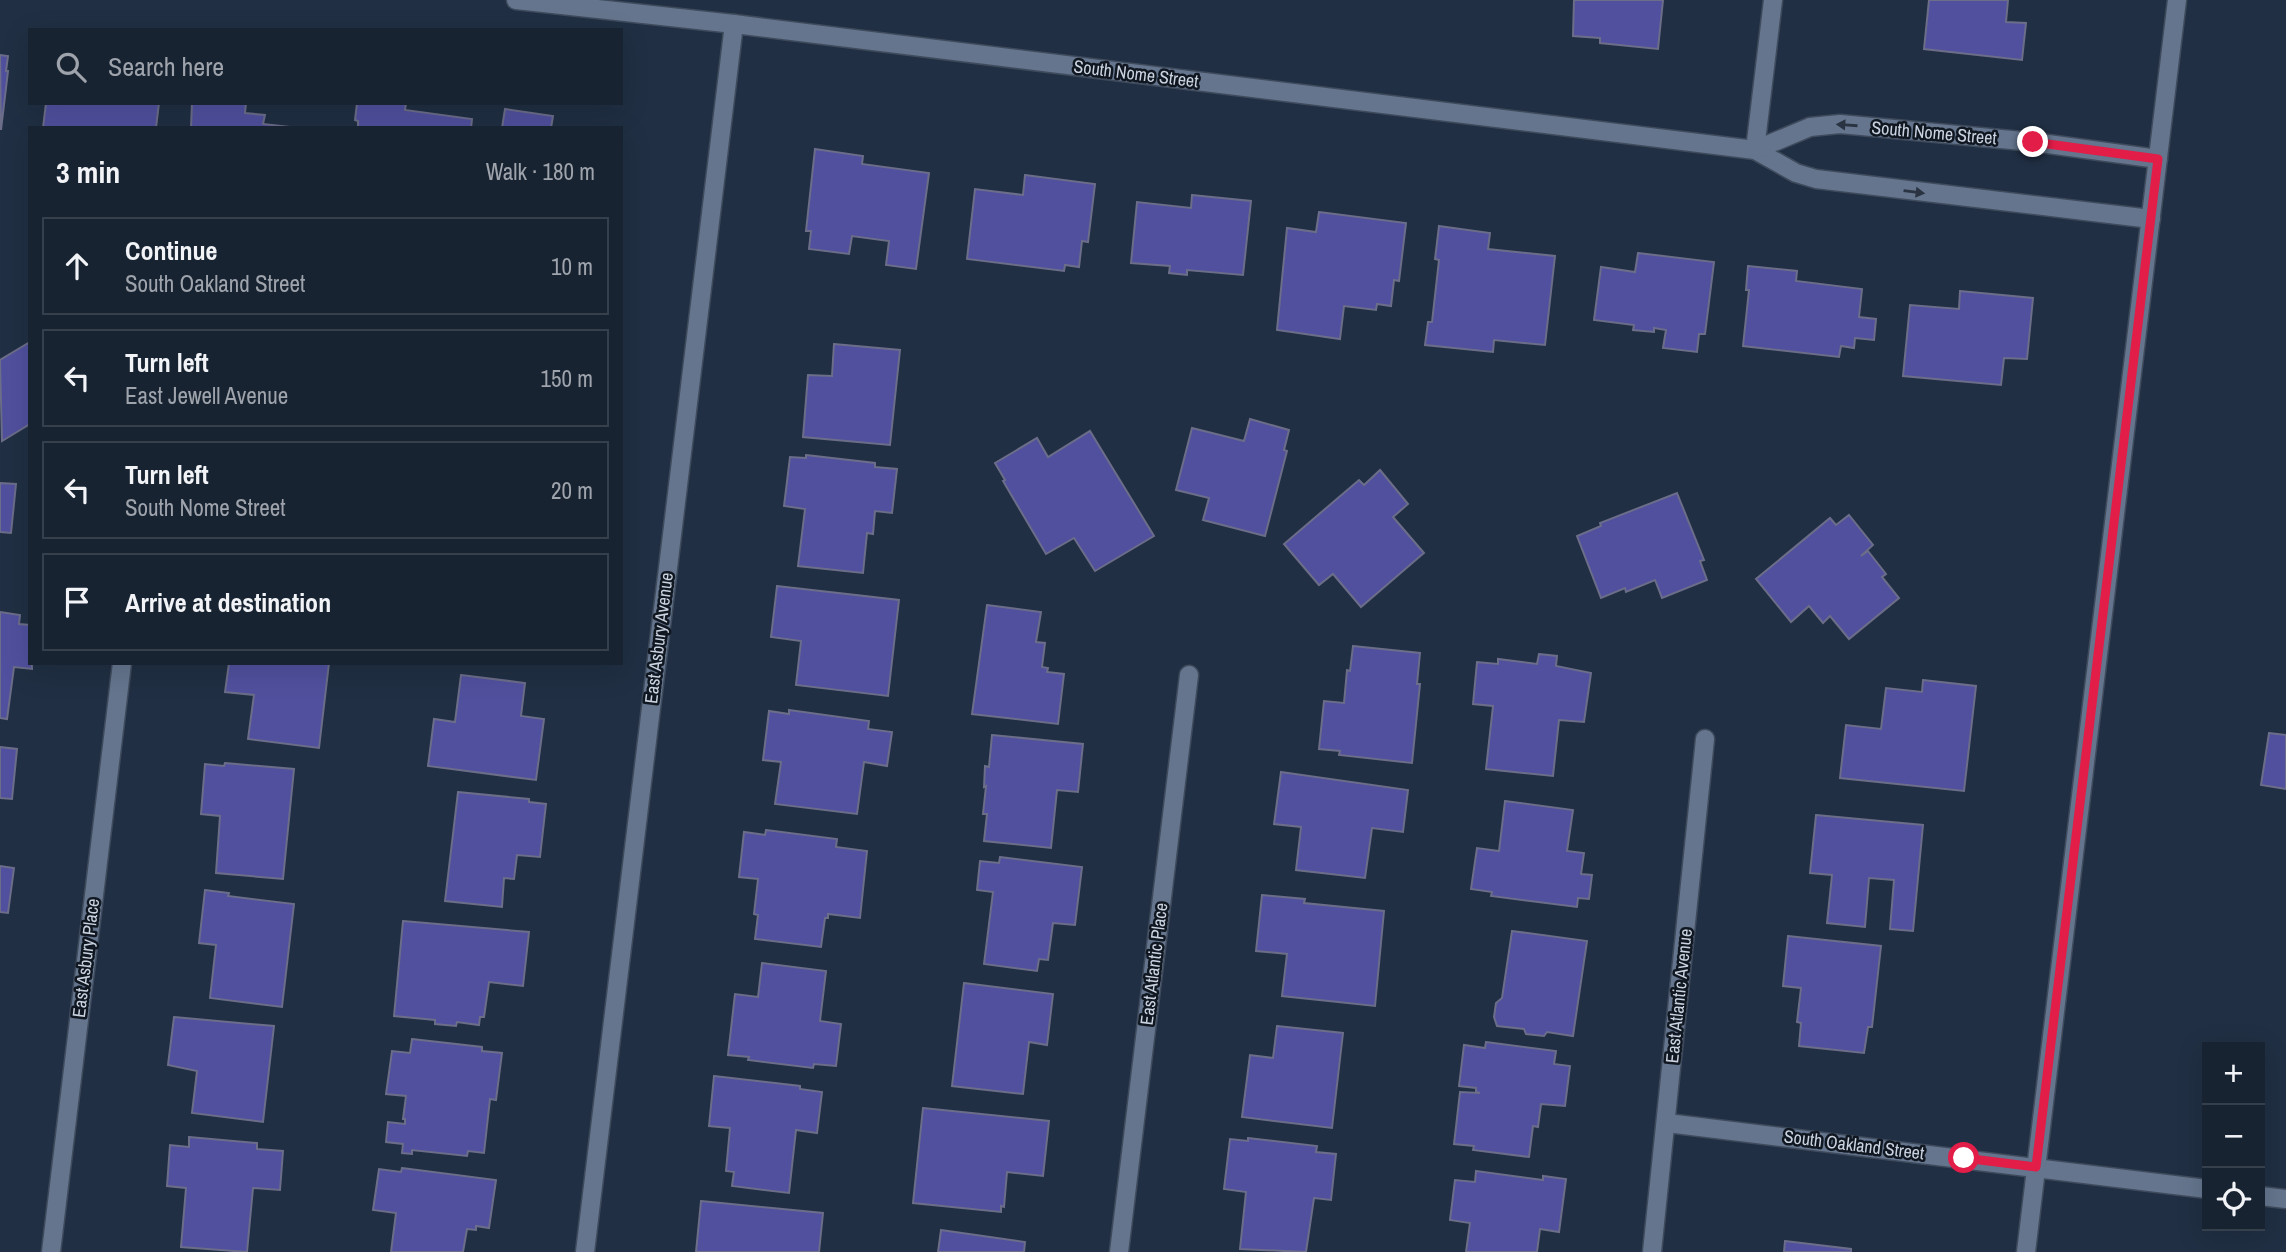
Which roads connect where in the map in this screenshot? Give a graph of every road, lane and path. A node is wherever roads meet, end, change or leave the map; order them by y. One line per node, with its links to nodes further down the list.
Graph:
1 (516, 0): 4 (street, South Nome Street)
2 (1773, 0): 5 (street)
3 (2177, 0): 6 (street)
4 (734, 24): 5 (street, South Nome Street); 17 (street, East Asbury Avenue)
5 (1755, 150): 6 (street, South Nome Street, one-way to 5); 7 (street, South Nome Street, one-way to 7)
6 (2158, 159): 7 (street)
7 (2151, 219): 12 (street)
8 (122, 665): 16 (street, East Asbury Place)
9 (1189, 675): 18 (street, East Atlantic Place)
10 (1705, 739): 11 (street, East Atlantic Avenue)
11 (1667, 1123): 12 (street, South Oakland Street); 19 (street, East Atlantic Avenue)
12 (2036, 1167): 13 (street, South Oakland Street); 20 (street)
13 (2202, 1188)
14 (2265, 1197): 15 (street)
15 (2286, 1199)
16 (51, 1252)
17 (585, 1252)
18 (1119, 1252)
19 (1652, 1252)
20 (2026, 1252)

